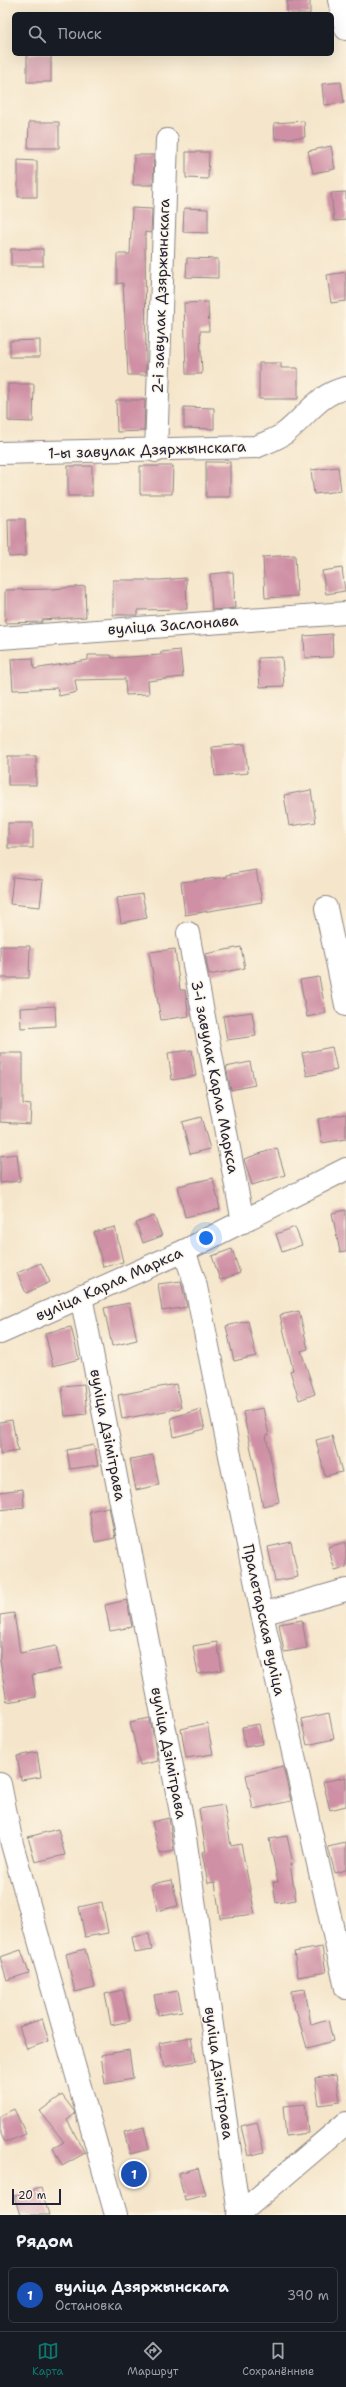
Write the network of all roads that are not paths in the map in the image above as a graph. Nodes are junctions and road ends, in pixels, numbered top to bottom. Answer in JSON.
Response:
{"nodes":[{"id":1,"x":339,"y":0,"type":"edge"},
{"id":2,"x":346,"y":29,"type":"edge"},
{"id":3,"x":167,"y":140,"type":"dead end"},
{"id":4,"x":346,"y":388,"type":"edge"},
{"id":5,"x":156,"y":451,"type":"junction"},
{"id":6,"x":0,"y":453,"type":"edge"},
{"id":7,"x":346,"y":613,"type":"edge"},
{"id":8,"x":0,"y":638,"type":"edge"},
{"id":9,"x":326,"y":908,"type":"dead end"},
{"id":10,"x":188,"y":933,"type":"dead end"},
{"id":11,"x":346,"y":1005,"type":"edge"},
{"id":12,"x":346,"y":1169,"type":"edge"},
{"id":13,"x":243,"y":1222,"type":"junction"},
{"id":14,"x":184,"y":1251,"type":"junction"},
{"id":15,"x":82,"y":1296,"type":"junction"},
{"id":16,"x":0,"y":1334,"type":"edge"},
{"id":17,"x":346,"y":1590,"type":"edge"},
{"id":18,"x":262,"y":1614,"type":"junction"},
{"id":19,"x":0,"y":1784,"type":"edge"},
{"id":20,"x":6,"y":1848,"type":"edge"},
{"id":21,"x":346,"y":1988,"type":"edge"},
{"id":22,"x":346,"y":2123,"type":"edge"},
{"id":23,"x":239,"y":2214,"type":"edge"},
{"id":24,"x":116,"y":2215,"type":"edge"}],
"edges":[{"from":1,"to":2,"type":"street"},
{"from":3,"to":5,"type":"street","name":"2-і завулак Дзяржынскага"},
{"from":4,"to":5,"type":"street","name":"1-ы завулак Дзяржынскага"},
{"from":5,"to":6,"type":"street","name":"1-ы завулак Дзяржынскага"},
{"from":7,"to":8,"type":"street","name":"вуліца Заслонава"},
{"from":9,"to":11,"type":"street"},
{"from":10,"to":13,"type":"street","name":"3-і завулак Карла Маркса"},
{"from":12,"to":13,"type":"street","name":"вуліца Карла Маркса"},
{"from":13,"to":14,"type":"street","name":"вуліца Карла Маркса"},
{"from":14,"to":15,"type":"street","name":"вуліца Карла Маркса"},
{"from":14,"to":18,"type":"street","name":"Пралетарская вуліца"},
{"from":15,"to":16,"type":"street","name":"вуліца Карла Маркса"},
{"from":15,"to":23,"type":"street","name":"вуліца Дзімітрава"},
{"from":17,"to":18,"type":"street"},
{"from":18,"to":21,"type":"street","name":"Пралетарская вуліца"},
{"from":19,"to":20,"type":"street"},
{"from":20,"to":24,"type":"street"},
{"from":22,"to":23,"type":"street"}]}
